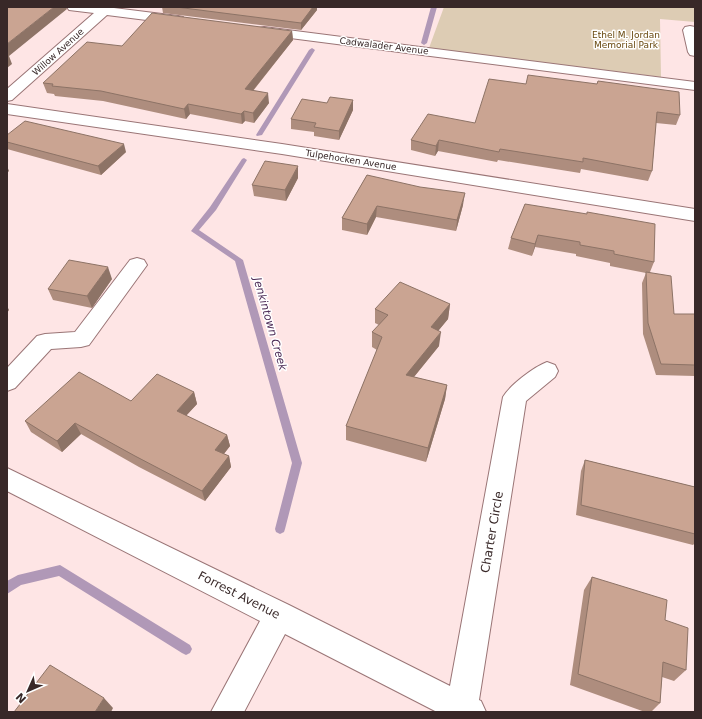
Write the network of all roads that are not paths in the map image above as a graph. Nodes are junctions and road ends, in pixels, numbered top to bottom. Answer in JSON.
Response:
{"nodes":[{"id":1,"x":73,"y":7,"type":"edge"},
{"id":2,"x":107,"y":9,"type":"edge"},
{"id":3,"x":189,"y":22,"type":"edge"},
{"id":4,"x":251,"y":29,"type":"edge"},
{"id":5,"x":695,"y":31,"type":"edge"},
{"id":6,"x":695,"y":52,"type":"edge"},
{"id":7,"x":695,"y":86,"type":"edge"},
{"id":8,"x":7,"y":97,"type":"edge"},
{"id":9,"x":7,"y":108,"type":"edge"},
{"id":10,"x":695,"y":214,"type":"edge"},
{"id":11,"x":137,"y":265,"type":"dead end"},
{"id":12,"x":547,"y":371,"type":"dead end"},
{"id":13,"x":7,"y":382,"type":"edge"},
{"id":14,"x":7,"y":479,"type":"edge"},
{"id":15,"x":279,"y":615,"type":"junction"},
{"id":16,"x":466,"y":710,"type":"edge"},
{"id":17,"x":227,"y":712,"type":"edge"}],
"edges":[{"from":1,"to":2,"type":"street"},
{"from":2,"to":3,"type":"street"},
{"from":2,"to":8,"type":"street","name":"Willow Avenue"},
{"from":4,"to":7,"type":"street","name":"Cadwalader Avenue"},
{"from":5,"to":6,"type":"street"},
{"from":9,"to":10,"type":"street","name":"Tulpehocken Avenue"},
{"from":11,"to":13,"type":"street"},
{"from":12,"to":16,"type":"street","name":"Charter Circle"},
{"from":14,"to":15,"type":"street","name":"Forrest Avenue"},
{"from":15,"to":16,"type":"street","name":"Forrest Avenue"},
{"from":15,"to":17,"type":"street"}]}
